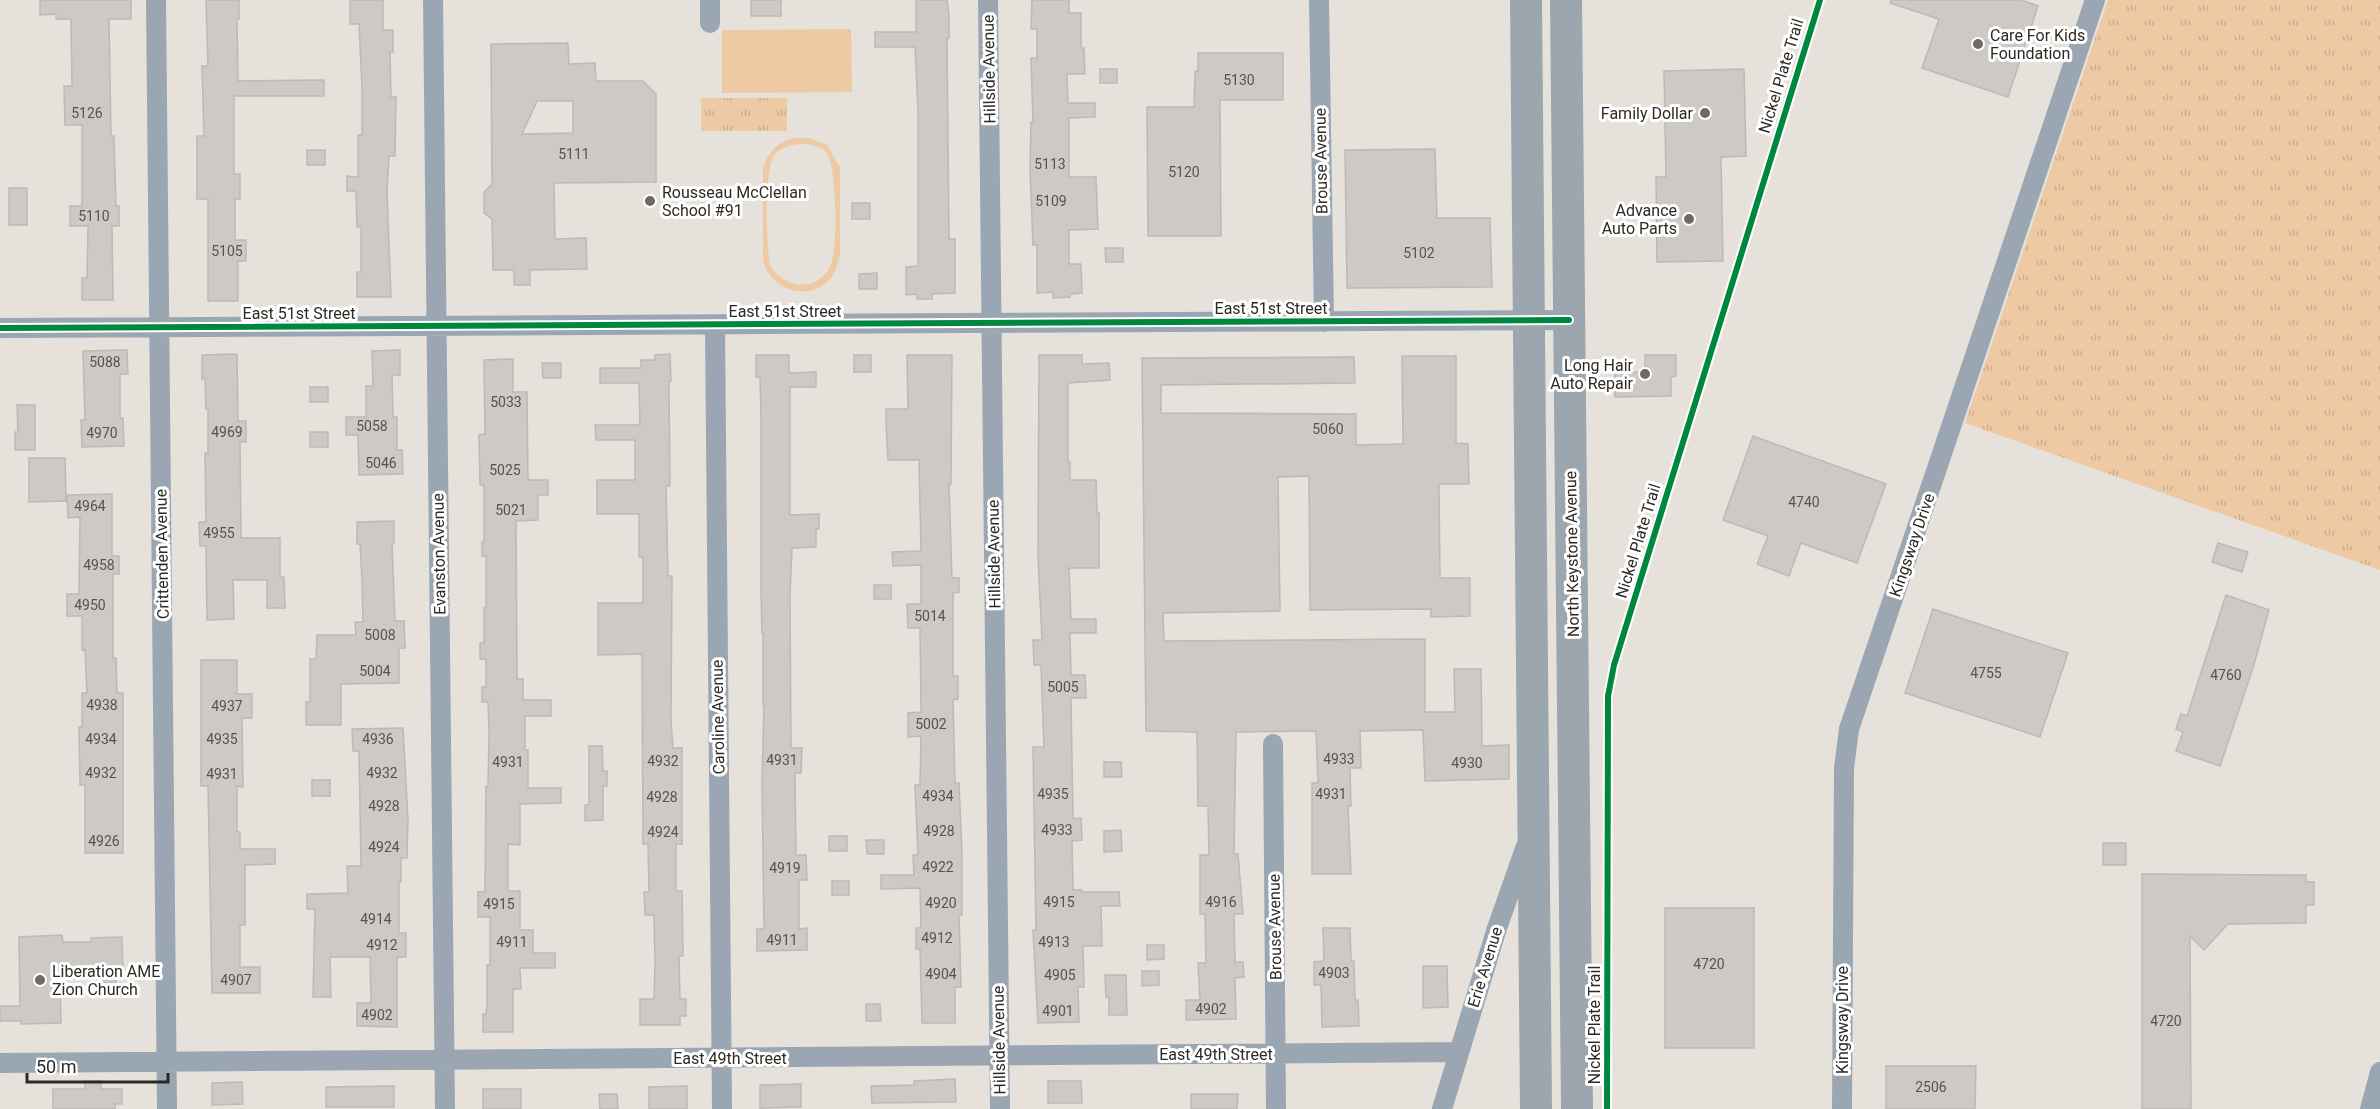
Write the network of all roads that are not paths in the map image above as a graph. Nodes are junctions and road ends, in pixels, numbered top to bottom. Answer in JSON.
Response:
{"nodes":[{"id":1,"x":156,"y":0,"type":"edge"},
{"id":2,"x":433,"y":0,"type":"edge"},
{"id":3,"x":710,"y":0,"type":"edge"},
{"id":4,"x":988,"y":0,"type":"edge"},
{"id":5,"x":1319,"y":0,"type":"edge"},
{"id":6,"x":1526,"y":0,"type":"edge"},
{"id":7,"x":1566,"y":0,"type":"edge"},
{"id":8,"x":2095,"y":0,"type":"edge"},
{"id":9,"x":710,"y":23,"type":"dead end"},
{"id":10,"x":1569,"y":320,"type":"junction"},
{"id":11,"x":1529,"y":321,"type":"junction"},
{"id":12,"x":1324,"y":322,"type":"junction"},
{"id":13,"x":992,"y":323,"type":"junction"},
{"id":14,"x":715,"y":325,"type":"junction"},
{"id":15,"x":437,"y":326,"type":"junction"},
{"id":16,"x":0,"y":328,"type":"edge"},
{"id":17,"x":160,"y":328,"type":"junction"},
{"id":18,"x":1273,"y":744,"type":"dead end"},
{"id":19,"x":1533,"y":826,"type":"junction"},
{"id":20,"x":1460,"y":1052,"type":"junction"},
{"id":21,"x":1276,"y":1054,"type":"junction"},
{"id":22,"x":999,"y":1056,"type":"junction"},
{"id":23,"x":721,"y":1058,"type":"junction"},
{"id":24,"x":444,"y":1060,"type":"junction"},
{"id":25,"x":167,"y":1062,"type":"junction"},
{"id":26,"x":0,"y":1063,"type":"edge"},
{"id":27,"x":2380,"y":1072,"type":"edge"},
{"id":28,"x":167,"y":1109,"type":"edge"},
{"id":29,"x":445,"y":1109,"type":"edge"},
{"id":30,"x":722,"y":1109,"type":"edge"},
{"id":31,"x":1000,"y":1109,"type":"edge"},
{"id":32,"x":1276,"y":1109,"type":"edge"},
{"id":33,"x":1442,"y":1109,"type":"edge"},
{"id":34,"x":1536,"y":1109,"type":"edge"},
{"id":35,"x":1577,"y":1109,"type":"edge"},
{"id":36,"x":1842,"y":1109,"type":"edge"},
{"id":37,"x":2370,"y":1109,"type":"edge"}],
"edges":[{"from":1,"to":17,"type":"street","name":"Crittenden Avenue"},
{"from":2,"to":15,"type":"street","name":"Evanston Avenue"},
{"from":3,"to":9,"type":"street"},
{"from":4,"to":13,"type":"street","name":"Hillside Avenue"},
{"from":5,"to":12,"type":"street","name":"Brouse Avenue"},
{"from":6,"to":11,"type":"main road"},
{"from":7,"to":10,"type":"main road","name":"North Keystone Avenue"},
{"from":8,"to":36,"type":"street","name":"Kingsway Drive"},
{"from":10,"to":11,"type":"street","name":"East 51st Street"},
{"from":10,"to":35,"type":"main road","name":"North Keystone Avenue"},
{"from":11,"to":12,"type":"street","name":"East 51st Street"},
{"from":11,"to":19,"type":"main road"},
{"from":12,"to":13,"type":"street","name":"East 51st Street"},
{"from":13,"to":14,"type":"street","name":"East 51st Street"},
{"from":13,"to":22,"type":"street","name":"Hillside Avenue"},
{"from":14,"to":15,"type":"street","name":"East 51st Street"},
{"from":14,"to":23,"type":"street","name":"Caroline Avenue"},
{"from":15,"to":17,"type":"street","name":"East 51st Street"},
{"from":15,"to":24,"type":"street","name":"Evanston Avenue"},
{"from":16,"to":17,"type":"street","name":"East 51st Street"},
{"from":17,"to":25,"type":"street","name":"Crittenden Avenue"},
{"from":18,"to":21,"type":"street","name":"Brouse Avenue"},
{"from":19,"to":20,"type":"street","name":"Erie Avenue"},
{"from":19,"to":34,"type":"main road"},
{"from":20,"to":21,"type":"street","name":"East 49th Street"},
{"from":20,"to":33,"type":"street","name":"Erie Avenue"},
{"from":21,"to":22,"type":"street","name":"East 49th Street"},
{"from":21,"to":32,"type":"street","name":"Brouse Avenue"},
{"from":22,"to":23,"type":"street","name":"East 49th Street"},
{"from":22,"to":31,"type":"street","name":"Hillside Avenue"},
{"from":23,"to":24,"type":"street","name":"East 49th Street"},
{"from":23,"to":30,"type":"street","name":"Caroline Avenue"},
{"from":24,"to":25,"type":"street","name":"East 49th Street"},
{"from":24,"to":29,"type":"street","name":"Evanston Avenue"},
{"from":25,"to":26,"type":"street","name":"East 49th Street"},
{"from":25,"to":28,"type":"street","name":"Crittenden Avenue"},
{"from":27,"to":37,"type":"street"}]}
